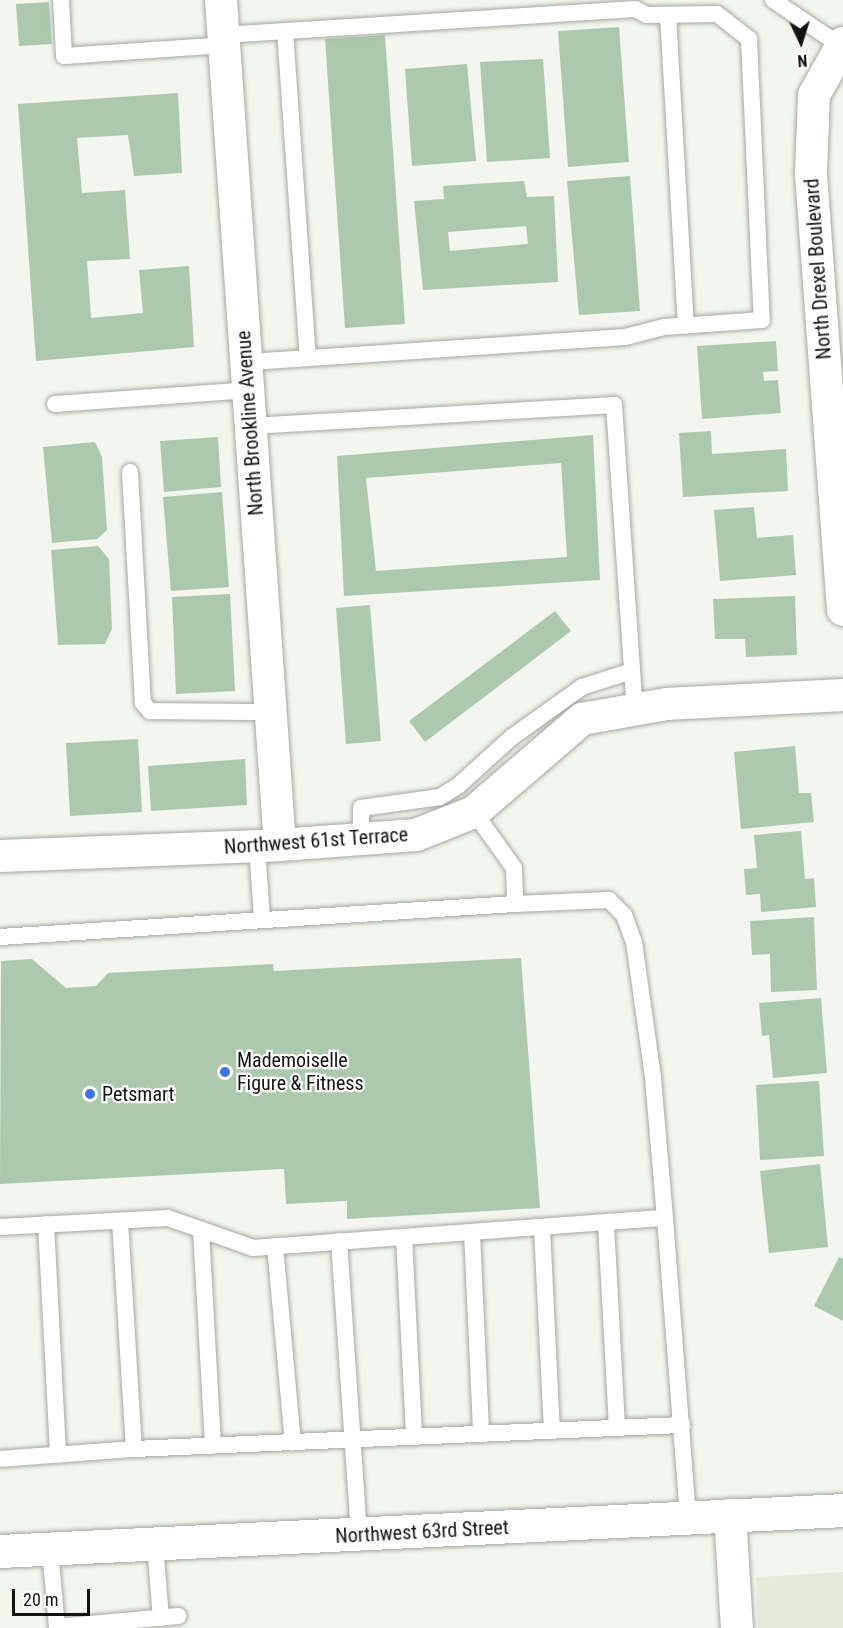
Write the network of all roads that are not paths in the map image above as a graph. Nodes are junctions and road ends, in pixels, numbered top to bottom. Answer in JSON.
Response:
{"nodes":[{"id":1,"x":61,"y":0,"type":"edge"},
{"id":2,"x":221,"y":0,"type":"edge"},
{"id":3,"x":773,"y":0,"type":"edge"},
{"id":4,"x":668,"y":15,"type":"junction"},
{"id":5,"x":285,"y":31,"type":"junction"},
{"id":6,"x":224,"y":40,"type":"junction"},
{"id":7,"x":842,"y":44,"type":"edge"},
{"id":8,"x":686,"y":325,"type":"junction"},
{"id":9,"x":308,"y":358,"type":"junction"},
{"id":10,"x":247,"y":376,"type":"junction"},
{"id":11,"x":55,"y":404,"type":"dead end"},
{"id":12,"x":250,"y":426,"type":"junction"},
{"id":13,"x":130,"y":472,"type":"dead end"},
{"id":14,"x":843,"y":609,"type":"edge"},
{"id":15,"x":632,"y":671,"type":"junction"},
{"id":16,"x":843,"y":694,"type":"edge"},
{"id":17,"x":634,"y":710,"type":"junction"},
{"id":18,"x":271,"y":712,"type":"junction"},
{"id":19,"x":474,"y":812,"type":"junction"},
{"id":20,"x":361,"y":839,"type":"junction"},
{"id":21,"x":268,"y":845,"type":"junction"},
{"id":22,"x":0,"y":856,"type":"edge"},
{"id":23,"x":515,"y":904,"type":"junction"},
{"id":24,"x":262,"y":920,"type":"junction"},
{"id":25,"x":0,"y":937,"type":"edge"},
{"id":26,"x":665,"y":1218,"type":"junction"},
{"id":27,"x":120,"y":1221,"type":"junction"},
{"id":28,"x":46,"y":1224,"type":"junction"},
{"id":29,"x":606,"y":1224,"type":"junction"},
{"id":30,"x":0,"y":1227,"type":"edge"},
{"id":31,"x":542,"y":1228,"type":"junction"},
{"id":32,"x":201,"y":1230,"type":"junction"},
{"id":33,"x":472,"y":1232,"type":"junction"},
{"id":34,"x":404,"y":1237,"type":"junction"},
{"id":35,"x":339,"y":1241,"type":"junction"},
{"id":36,"x":275,"y":1246,"type":"junction"},
{"id":37,"x":682,"y":1425,"type":"junction"},
{"id":38,"x":617,"y":1428,"type":"junction"},
{"id":39,"x":552,"y":1431,"type":"junction"},
{"id":40,"x":481,"y":1434,"type":"junction"},
{"id":41,"x":414,"y":1437,"type":"junction"},
{"id":42,"x":351,"y":1439,"type":"junction"},
{"id":43,"x":293,"y":1442,"type":"junction"},
{"id":44,"x":213,"y":1446,"type":"junction"},
{"id":45,"x":134,"y":1449,"type":"junction"},
{"id":46,"x":58,"y":1455,"type":"junction"},
{"id":47,"x":0,"y":1459,"type":"edge"},
{"id":48,"x":843,"y":1510,"type":"edge"},
{"id":49,"x":730,"y":1515,"type":"junction"},
{"id":50,"x":688,"y":1518,"type":"junction"},
{"id":51,"x":359,"y":1535,"type":"junction"},
{"id":52,"x":155,"y":1544,"type":"junction"},
{"id":53,"x":50,"y":1549,"type":"junction"},
{"id":54,"x":0,"y":1551,"type":"edge"},
{"id":55,"x":179,"y":1616,"type":"dead end"},
{"id":56,"x":161,"y":1617,"type":"junction"},
{"id":57,"x":57,"y":1627,"type":"edge"},
{"id":58,"x":737,"y":1628,"type":"edge"}],
"edges":[{"from":1,"to":6,"type":"lane"},
{"from":2,"to":6,"type":"street","name":"North Brookline Avenue"},
{"from":3,"to":7,"type":"lane"},
{"from":4,"to":5,"type":"lane"},
{"from":4,"to":8,"type":"lane"},
{"from":4,"to":8,"type":"lane"},
{"from":5,"to":6,"type":"lane"},
{"from":5,"to":9,"type":"lane"},
{"from":6,"to":10,"type":"street","name":"North Brookline Avenue"},
{"from":7,"to":14,"type":"street","name":"North Drexel Boulevard"},
{"from":8,"to":9,"type":"lane"},
{"from":9,"to":10,"type":"lane"},
{"from":10,"to":11,"type":"lane"},
{"from":10,"to":12,"type":"street","name":"North Brookline Avenue"},
{"from":12,"to":15,"type":"lane"},
{"from":12,"to":18,"type":"street","name":"North Brookline Avenue"},
{"from":13,"to":18,"type":"lane"},
{"from":15,"to":17,"type":"lane"},
{"from":15,"to":20,"type":"lane"},
{"from":16,"to":17,"type":"street","name":"Northwest 61st Terrace"},
{"from":17,"to":19,"type":"street","name":"Northwest 61st Terrace"},
{"from":18,"to":21,"type":"street","name":"North Brookline Avenue"},
{"from":19,"to":20,"type":"street","name":"Northwest 61st Terrace"},
{"from":19,"to":23,"type":"lane"},
{"from":20,"to":21,"type":"street","name":"Northwest 61st Terrace"},
{"from":21,"to":22,"type":"street","name":"Northwest 61st Terrace"},
{"from":21,"to":24,"type":"lane"},
{"from":23,"to":24,"type":"lane"},
{"from":23,"to":26,"type":"lane"},
{"from":24,"to":25,"type":"lane"},
{"from":26,"to":29,"type":"lane"},
{"from":26,"to":37,"type":"lane"},
{"from":27,"to":28,"type":"lane"},
{"from":27,"to":32,"type":"lane"},
{"from":27,"to":45,"type":"lane"},
{"from":28,"to":30,"type":"lane"},
{"from":28,"to":46,"type":"lane"},
{"from":29,"to":31,"type":"lane"},
{"from":29,"to":38,"type":"lane"},
{"from":31,"to":33,"type":"lane"},
{"from":31,"to":39,"type":"lane"},
{"from":32,"to":36,"type":"lane"},
{"from":32,"to":44,"type":"lane"},
{"from":33,"to":34,"type":"lane"},
{"from":33,"to":40,"type":"lane"},
{"from":34,"to":35,"type":"lane"},
{"from":34,"to":41,"type":"lane"},
{"from":35,"to":36,"type":"lane"},
{"from":35,"to":42,"type":"lane"},
{"from":36,"to":43,"type":"lane"},
{"from":37,"to":38,"type":"lane"},
{"from":37,"to":50,"type":"lane"},
{"from":38,"to":39,"type":"lane"},
{"from":39,"to":40,"type":"lane"},
{"from":40,"to":41,"type":"lane"},
{"from":41,"to":42,"type":"lane"},
{"from":42,"to":43,"type":"lane"},
{"from":42,"to":51,"type":"lane"},
{"from":43,"to":44,"type":"lane"},
{"from":44,"to":45,"type":"lane"},
{"from":45,"to":46,"type":"lane"},
{"from":46,"to":47,"type":"lane"},
{"from":48,"to":49,"type":"main road","name":"Northwest 63rd Street"},
{"from":49,"to":50,"type":"main road","name":"Northwest 63rd Street"},
{"from":49,"to":58,"type":"street"},
{"from":50,"to":51,"type":"main road","name":"Northwest 63rd Street"},
{"from":51,"to":52,"type":"main road","name":"Northwest 63rd Street"},
{"from":52,"to":53,"type":"main road","name":"Northwest 63rd Street"},
{"from":52,"to":56,"type":"lane"},
{"from":53,"to":54,"type":"main road","name":"Northwest 63rd Street"},
{"from":53,"to":57,"type":"lane"},
{"from":55,"to":56,"type":"lane"},
{"from":56,"to":57,"type":"lane"}]}
